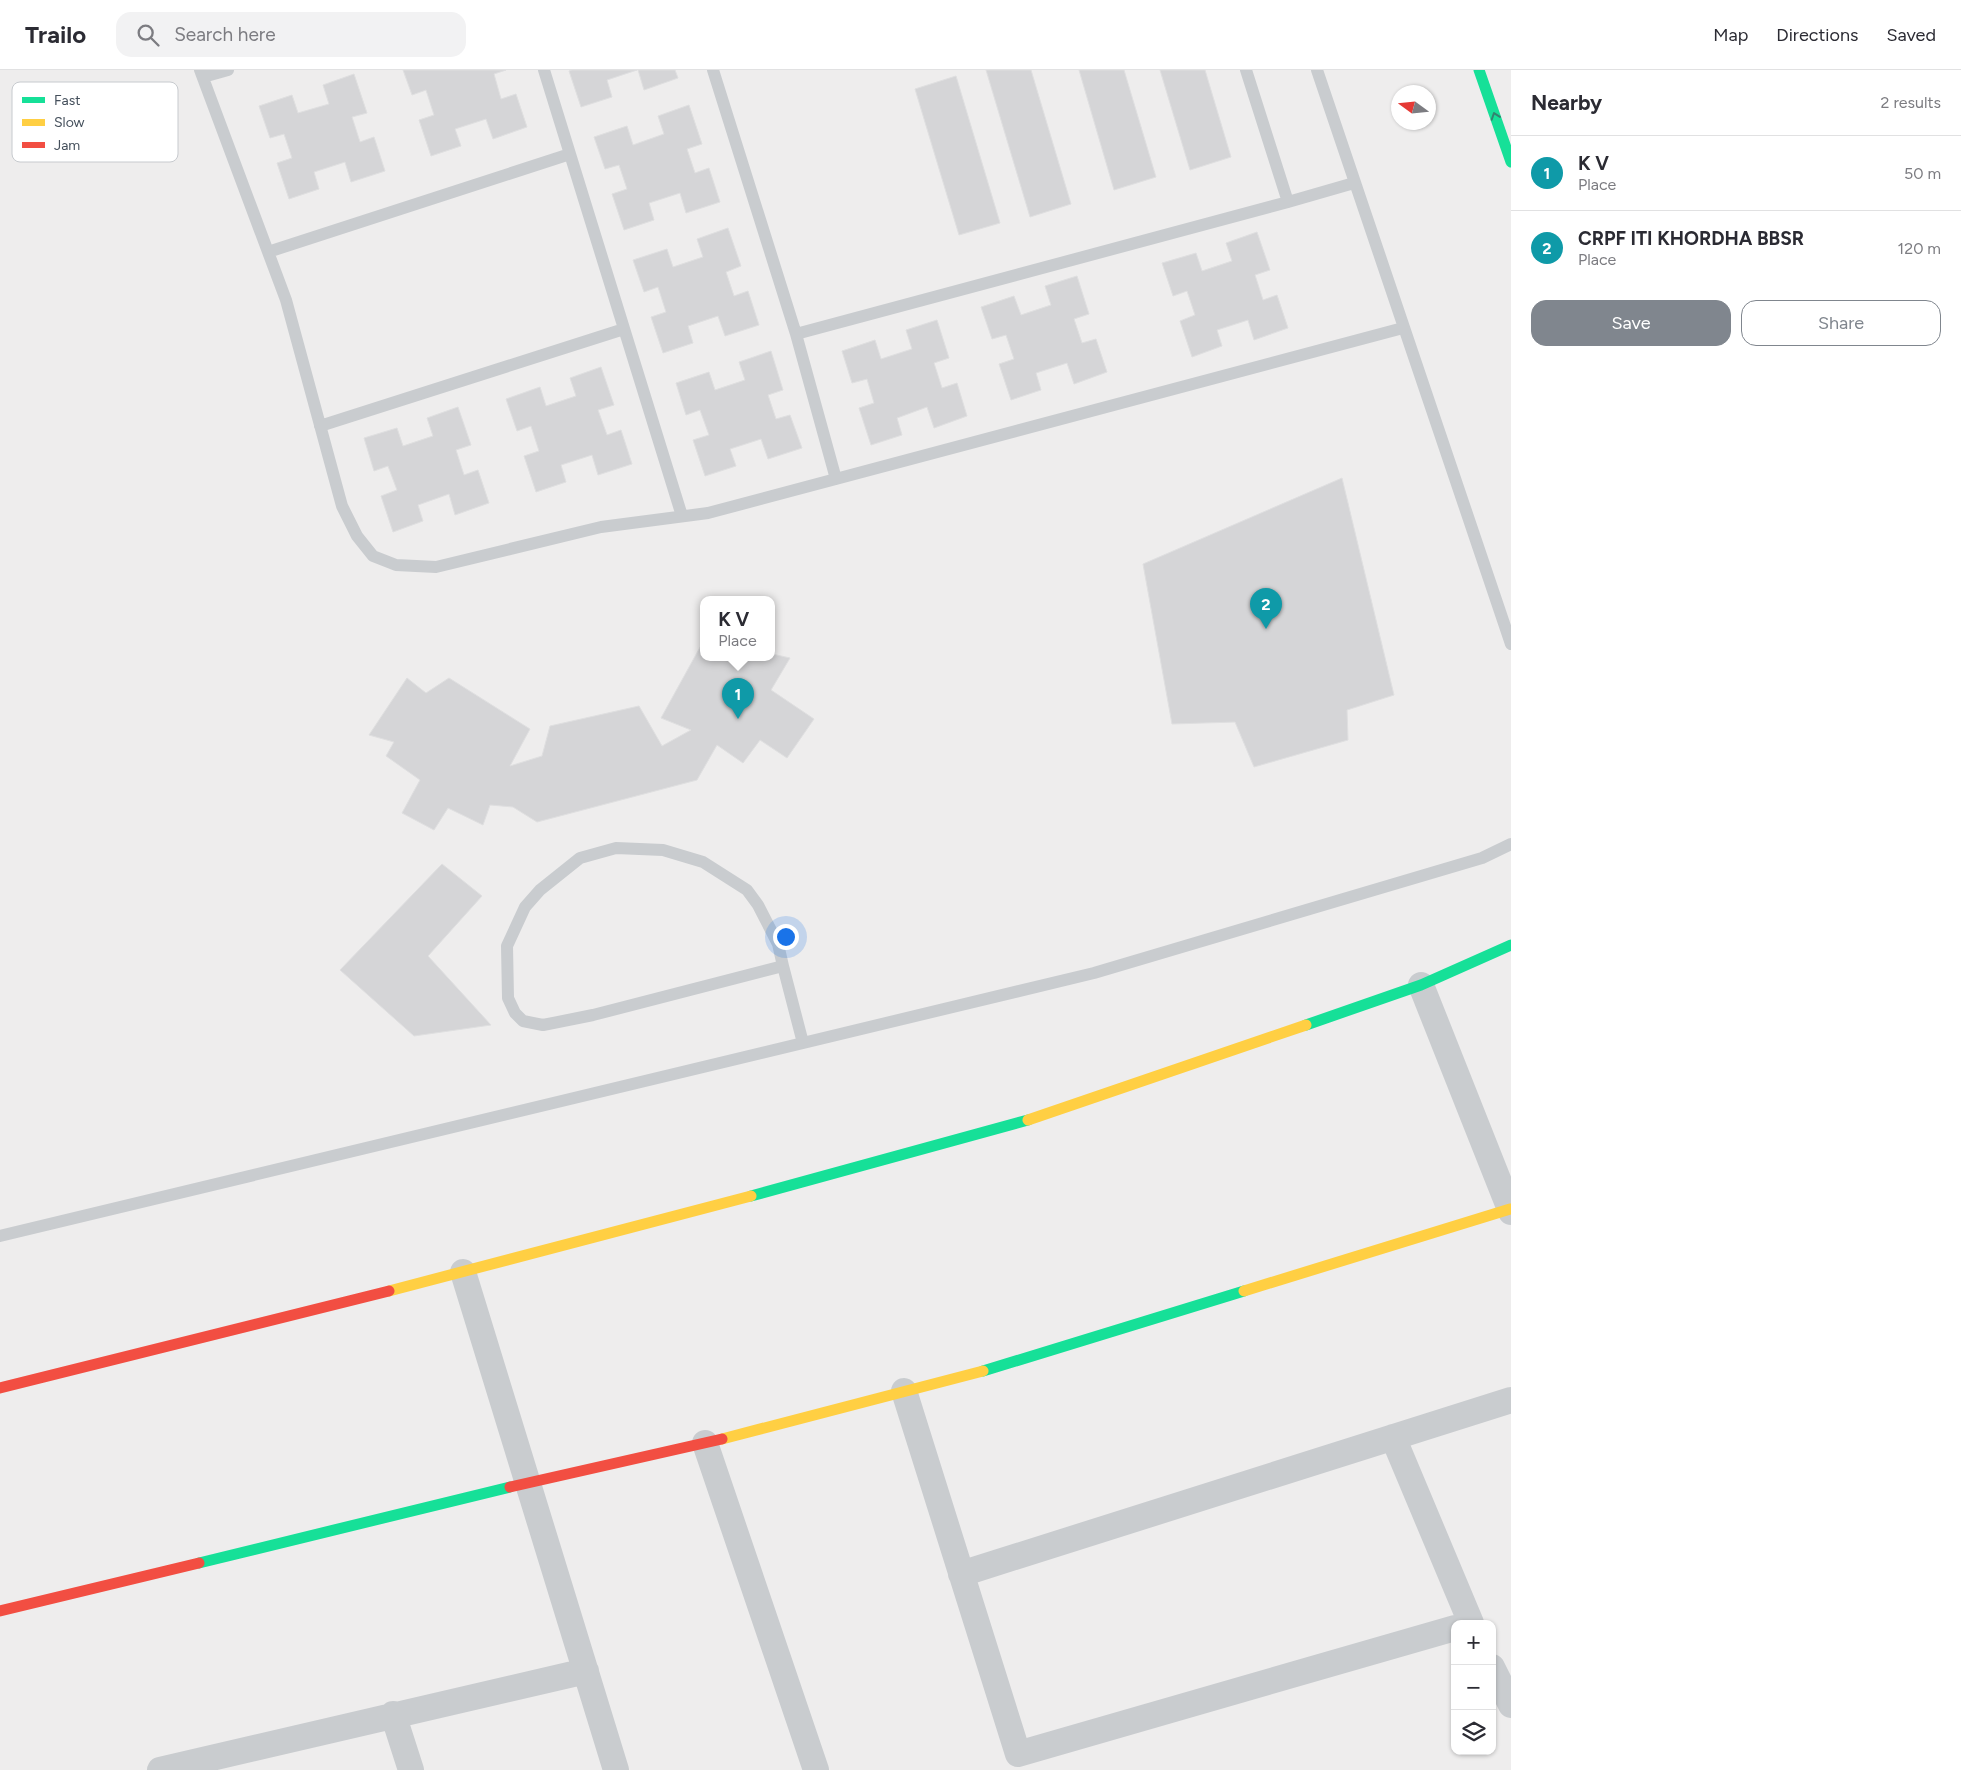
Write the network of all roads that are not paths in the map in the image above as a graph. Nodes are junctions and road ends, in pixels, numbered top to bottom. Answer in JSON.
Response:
{"nodes":[{"id":1,"x":228,"y":70,"type":"edge"},
{"id":2,"x":544,"y":70,"type":"edge"},
{"id":3,"x":713,"y":70,"type":"edge"},
{"id":4,"x":1246,"y":70,"type":"edge"},
{"id":5,"x":1317,"y":70,"type":"edge"},
{"id":6,"x":1480,"y":70,"type":"edge"},
{"id":7,"x":201,"y":74,"type":"edge"},
{"id":8,"x":570,"y":154,"type":"junction"},
{"id":9,"x":1511,"y":162,"type":"edge"},
{"id":10,"x":1354,"y":183,"type":"junction"},
{"id":11,"x":1288,"y":202,"type":"junction"},
{"id":12,"x":268,"y":252,"type":"junction"},
{"id":13,"x":1403,"y":328,"type":"junction"},
{"id":14,"x":624,"y":329,"type":"junction"},
{"id":15,"x":796,"y":334,"type":"junction"},
{"id":16,"x":320,"y":426,"type":"junction"},
{"id":17,"x":836,"y":479,"type":"junction"},
{"id":18,"x":682,"y":516,"type":"junction"},
{"id":19,"x":1511,"y":644,"type":"edge"},
{"id":20,"x":1511,"y":844,"type":"edge"},
{"id":21,"x":1511,"y":945,"type":"edge"},
{"id":22,"x":783,"y":966,"type":"junction"},
{"id":23,"x":1421,"y":984,"type":"junction"},
{"id":24,"x":803,"y":1043,"type":"junction"},
{"id":25,"x":1510,"y":1210,"type":"edge"},
{"id":26,"x":0,"y":1236,"type":"edge"},
{"id":27,"x":463,"y":1272,"type":"junction"},
{"id":28,"x":0,"y":1388,"type":"edge"},
{"id":29,"x":904,"y":1391,"type":"junction"},
{"id":30,"x":1511,"y":1400,"type":"edge"},
{"id":31,"x":1393,"y":1437,"type":"junction"},
{"id":32,"x":705,"y":1444,"type":"junction"},
{"id":33,"x":528,"y":1483,"type":"junction"},
{"id":34,"x":961,"y":1574,"type":"junction"},
{"id":35,"x":0,"y":1611,"type":"edge"},
{"id":36,"x":1468,"y":1620,"type":"edge"},
{"id":37,"x":1451,"y":1629,"type":"edge"},
{"id":38,"x":586,"y":1670,"type":"junction"},
{"id":39,"x":1496,"y":1675,"type":"edge"},
{"id":40,"x":1511,"y":1705,"type":"edge"},
{"id":41,"x":393,"y":1714,"type":"junction"},
{"id":42,"x":1021,"y":1762,"type":"edge"},
{"id":43,"x":160,"y":1770,"type":"edge"},
{"id":44,"x":411,"y":1770,"type":"edge"},
{"id":45,"x":616,"y":1770,"type":"edge"},
{"id":46,"x":816,"y":1770,"type":"edge"}],
"edges":[{"from":1,"to":7,"type":"lane"},
{"from":2,"to":8,"type":"lane"},
{"from":3,"to":15,"type":"lane"},
{"from":4,"to":11,"type":"lane"},
{"from":5,"to":10,"type":"lane"},
{"from":9,"to":6,"type":"street","one_way":true},
{"from":7,"to":12,"type":"lane"},
{"from":8,"to":12,"type":"lane"},
{"from":8,"to":14,"type":"lane"},
{"from":10,"to":11,"type":"lane"},
{"from":10,"to":13,"type":"lane"},
{"from":11,"to":15,"type":"lane"},
{"from":12,"to":16,"type":"lane"},
{"from":13,"to":17,"type":"lane"},
{"from":13,"to":19,"type":"lane"},
{"from":14,"to":16,"type":"lane"},
{"from":14,"to":18,"type":"lane"},
{"from":15,"to":17,"type":"lane"},
{"from":16,"to":18,"type":"lane"},
{"from":17,"to":18,"type":"lane"},
{"from":20,"to":24,"type":"lane"},
{"from":21,"to":23,"type":"street"},
{"from":22,"to":22,"type":"lane"},
{"from":22,"to":24,"type":"lane"},
{"from":23,"to":25,"type":"street"},
{"from":23,"to":27,"type":"street"},
{"from":24,"to":26,"type":"lane"},
{"from":25,"to":29,"type":"street"},
{"from":27,"to":28,"type":"street"},
{"from":27,"to":33,"type":"street"},
{"from":29,"to":32,"type":"street"},
{"from":29,"to":34,"type":"street"},
{"from":30,"to":31,"type":"street"},
{"from":31,"to":34,"type":"street"},
{"from":31,"to":36,"type":"street"},
{"from":32,"to":33,"type":"street"},
{"from":32,"to":46,"type":"street"},
{"from":33,"to":35,"type":"street"},
{"from":33,"to":38,"type":"street"},
{"from":34,"to":42,"type":"street"},
{"from":37,"to":42,"type":"street"},
{"from":38,"to":41,"type":"street"},
{"from":38,"to":45,"type":"street"},
{"from":39,"to":40,"type":"street"},
{"from":41,"to":43,"type":"street"},
{"from":41,"to":44,"type":"street"}]}
